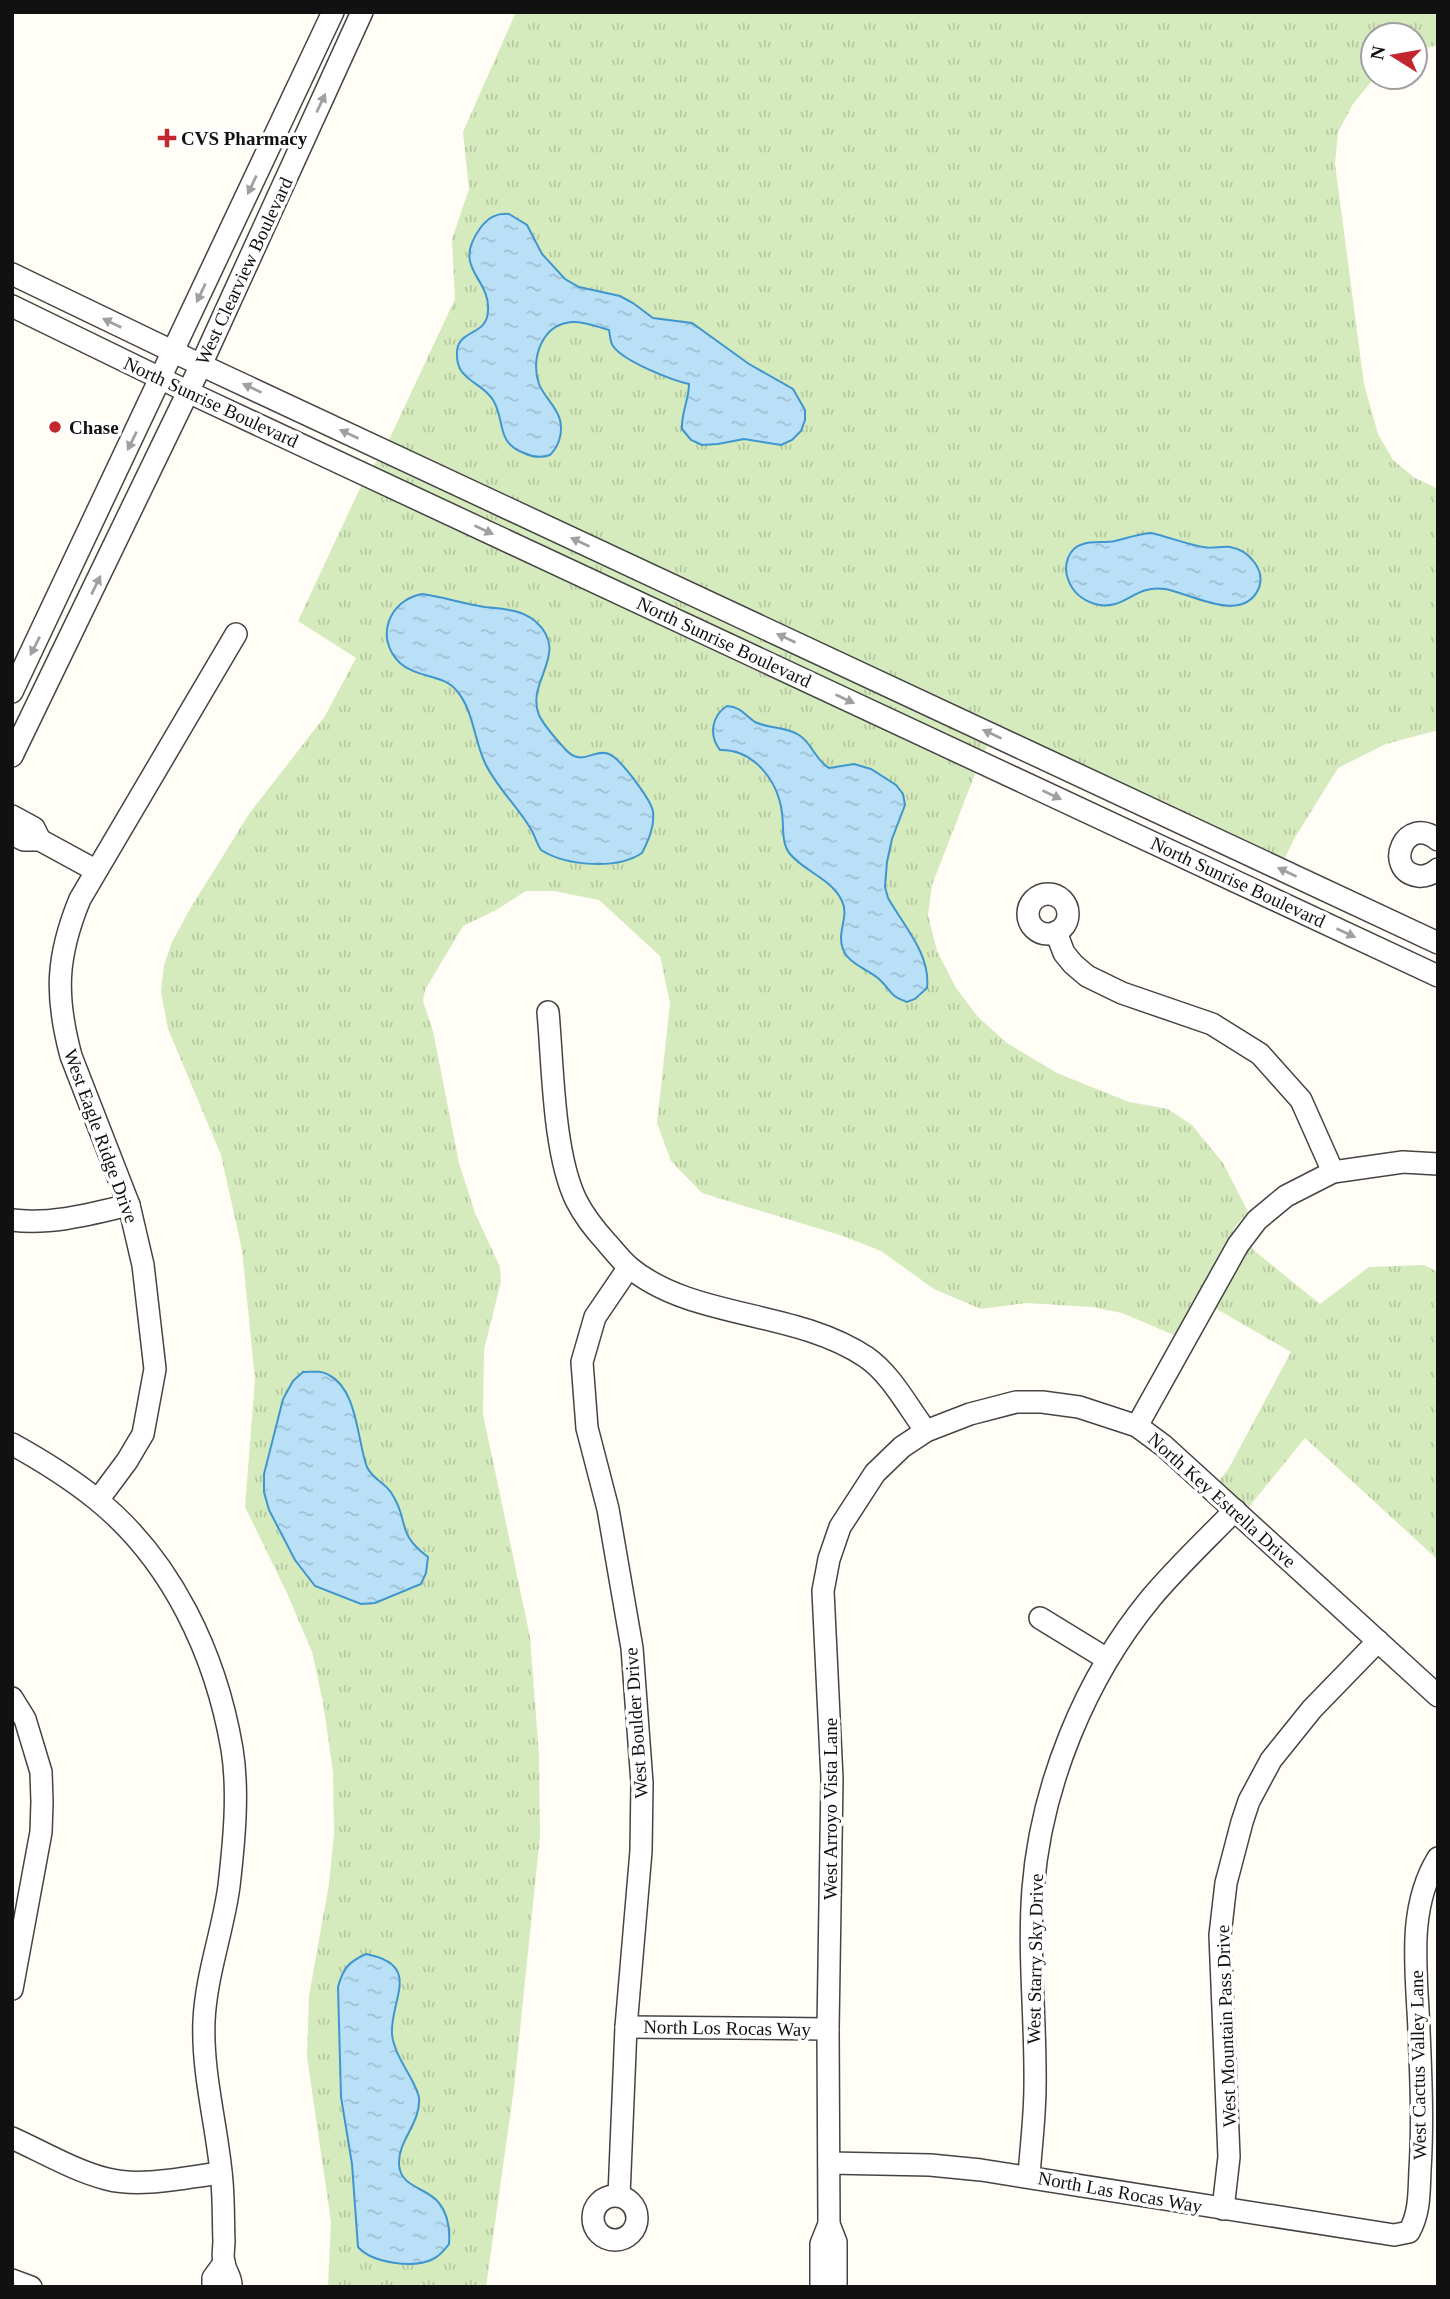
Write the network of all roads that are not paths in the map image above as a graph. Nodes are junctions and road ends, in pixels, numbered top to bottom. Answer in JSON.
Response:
{"nodes":[{"id":1,"x":332,"y":12,"type":"edge"},
{"id":2,"x":362,"y":12,"type":"edge"},
{"id":3,"x":12,"y":274,"type":"edge"},
{"id":4,"x":12,"y":306,"type":"edge"},
{"id":5,"x":174,"y":352,"type":"junction"},
{"id":6,"x":201,"y":365,"type":"junction"},
{"id":7,"x":162,"y":379,"type":"junction"},
{"id":8,"x":188,"y":392,"type":"junction"},
{"id":9,"x":378,"y":463,"type":"junction"},
{"id":10,"x":430,"y":488,"type":"junction"},
{"id":11,"x":236,"y":634,"type":"dead end"},
{"id":12,"x":12,"y":692,"type":"edge"},
{"id":13,"x":12,"y":756,"type":"edge"},
{"id":14,"x":12,"y":816,"type":"edge"},
{"id":15,"x":12,"y":834,"type":"edge"},
{"id":16,"x":40,"y":840,"type":"junction"},
{"id":17,"x":1438,"y":840,"type":"edge"},
{"id":18,"x":1438,"y":869,"type":"edge"},
{"id":19,"x":95,"y":870,"type":"junction"},
{"id":20,"x":1056,"y":932,"type":"dead end"},
{"id":21,"x":1438,"y":943,"type":"edge"},
{"id":22,"x":1438,"y":976,"type":"edge"},
{"id":23,"x":548,"y":1012,"type":"dead end"},
{"id":24,"x":1438,"y":1164,"type":"edge"},
{"id":25,"x":1334,"y":1172,"type":"junction"},
{"id":26,"x":129,"y":1205,"type":"junction"},
{"id":27,"x":12,"y":1220,"type":"edge"},
{"id":28,"x":629,"y":1267,"type":"junction"},
{"id":29,"x":1137,"y":1426,"type":"junction"},
{"id":30,"x":926,"y":1431,"type":"junction"},
{"id":31,"x":12,"y":1444,"type":"edge"},
{"id":32,"x":98,"y":1500,"type":"junction"},
{"id":33,"x":1235,"y":1510,"type":"junction"},
{"id":34,"x":1040,"y":1618,"type":"dead end"},
{"id":35,"x":1378,"y":1641,"type":"junction"},
{"id":36,"x":1107,"y":1659,"type":"junction"},
{"id":37,"x":1438,"y":1696,"type":"edge"},
{"id":38,"x":12,"y":1698,"type":"edge"},
{"id":39,"x":1438,"y":1858,"type":"edge"},
{"id":40,"x":12,"y":1989,"type":"edge"},
{"id":41,"x":626,"y":2027,"type":"junction"},
{"id":42,"x":828,"y":2029,"type":"junction"},
{"id":43,"x":12,"y":2138,"type":"edge"},
{"id":44,"x":829,"y":2163,"type":"junction"},
{"id":45,"x":222,"y":2173,"type":"junction"},
{"id":46,"x":1029,"y":2176,"type":"junction"},
{"id":47,"x":619,"y":2196,"type":"dead end"},
{"id":48,"x":1223,"y":2209,"type":"junction"},
{"id":49,"x":829,"y":2224,"type":"junction"},
{"id":50,"x":1409,"y":2232,"type":"joint"},
{"id":51,"x":223,"y":2263,"type":"junction"},
{"id":52,"x":12,"y":2280,"type":"edge"},
{"id":53,"x":31,"y":2287,"type":"edge"},
{"id":54,"x":213,"y":2287,"type":"edge"},
{"id":55,"x":231,"y":2287,"type":"edge"},
{"id":56,"x":821,"y":2287,"type":"edge"},
{"id":57,"x":836,"y":2287,"type":"edge"}],
"edges":[{"from":1,"to":5,"type":"street","name":"West Clearview Boulevard","one_way":true},
{"from":6,"to":2,"type":"street","name":"West Clearview Boulevard","one_way":true},
{"from":5,"to":3,"type":"street","name":"North Sunrise Boulevard","one_way":true},
{"from":4,"to":7,"type":"street","name":"North Sunrise Boulevard"},
{"from":5,"to":6,"type":"street","name":"North Sunrise Boulevard"},
{"from":5,"to":7,"type":"street","name":"West Clearview Boulevard"},
{"from":6,"to":8,"type":"street","name":"West Clearview Boulevard"},
{"from":9,"to":6,"type":"street","name":"North Sunrise Boulevard","one_way":true},
{"from":7,"to":8,"type":"street","name":"North Sunrise Boulevard"},
{"from":7,"to":12,"type":"street","name":"West Clearview Boulevard","one_way":true},
{"from":8,"to":9,"type":"street","name":"North Sunrise Boulevard"},
{"from":13,"to":8,"type":"street","name":"West Clearview Boulevard","one_way":true},
{"from":9,"to":10,"type":"street","name":"North Sunrise Boulevard"},
{"from":9,"to":10,"type":"street","name":"North Sunrise Boulevard"},
{"from":21,"to":10,"type":"street","name":"North Sunrise Boulevard","one_way":true},
{"from":10,"to":22,"type":"street","name":"North Sunrise Boulevard","one_way":true},
{"from":11,"to":19,"type":"street","name":"West Eagle Ridge Drive"},
{"from":14,"to":16,"type":"street"},
{"from":15,"to":16,"type":"street"},
{"from":16,"to":19,"type":"street"},
{"from":17,"to":18,"type":"street"},
{"from":19,"to":26,"type":"street","name":"West Eagle Ridge Drive"},
{"from":20,"to":25,"type":"street"},
{"from":23,"to":28,"type":"street"},
{"from":24,"to":25,"type":"street"},
{"from":25,"to":29,"type":"street"},
{"from":26,"to":27,"type":"street"},
{"from":26,"to":32,"type":"street","name":"West Eagle Ridge Drive"},
{"from":28,"to":30,"type":"street"},
{"from":28,"to":41,"type":"street","name":"West Boulder Drive"},
{"from":29,"to":30,"type":"street","name":"North Key Estrella Drive"},
{"from":29,"to":33,"type":"street","name":"North Key Estrella Drive"},
{"from":30,"to":42,"type":"street","name":"West Arroyo Vista Lane"},
{"from":31,"to":32,"type":"street"},
{"from":32,"to":45,"type":"street"},
{"from":33,"to":35,"type":"street","name":"North Key Estrella Drive"},
{"from":33,"to":36,"type":"street","name":"West Starry Sky Drive"},
{"from":34,"to":36,"type":"street"},
{"from":35,"to":37,"type":"street","name":"North Key Estrella Drive"},
{"from":35,"to":48,"type":"street","name":"West Mountain Pass Drive"},
{"from":36,"to":46,"type":"street","name":"West Starry Sky Drive"},
{"from":38,"to":40,"type":"street"},
{"from":39,"to":50,"type":"street","name":"West Cactus Valley Lane"},
{"from":41,"to":42,"type":"street","name":"North Los Rocas Way"},
{"from":41,"to":47,"type":"street","name":"West Boulder Drive"},
{"from":42,"to":44,"type":"street","name":"West Arroyo Vista Lane"},
{"from":43,"to":45,"type":"street"},
{"from":44,"to":46,"type":"street","name":"North Las Rocas Way"},
{"from":44,"to":49,"type":"street","name":"West Arroyo Vista Lane"},
{"from":45,"to":51,"type":"street"},
{"from":46,"to":48,"type":"street","name":"North Las Rocas Way"},
{"from":48,"to":50,"type":"street","name":"North Las Rocas Way"},
{"from":49,"to":56,"type":"street","name":"West Arroyo Vista Lane"},
{"from":49,"to":57,"type":"street","name":"West Arroyo Vista Lane"},
{"from":51,"to":54,"type":"street"},
{"from":51,"to":55,"type":"street"},
{"from":52,"to":53,"type":"street"}]}
